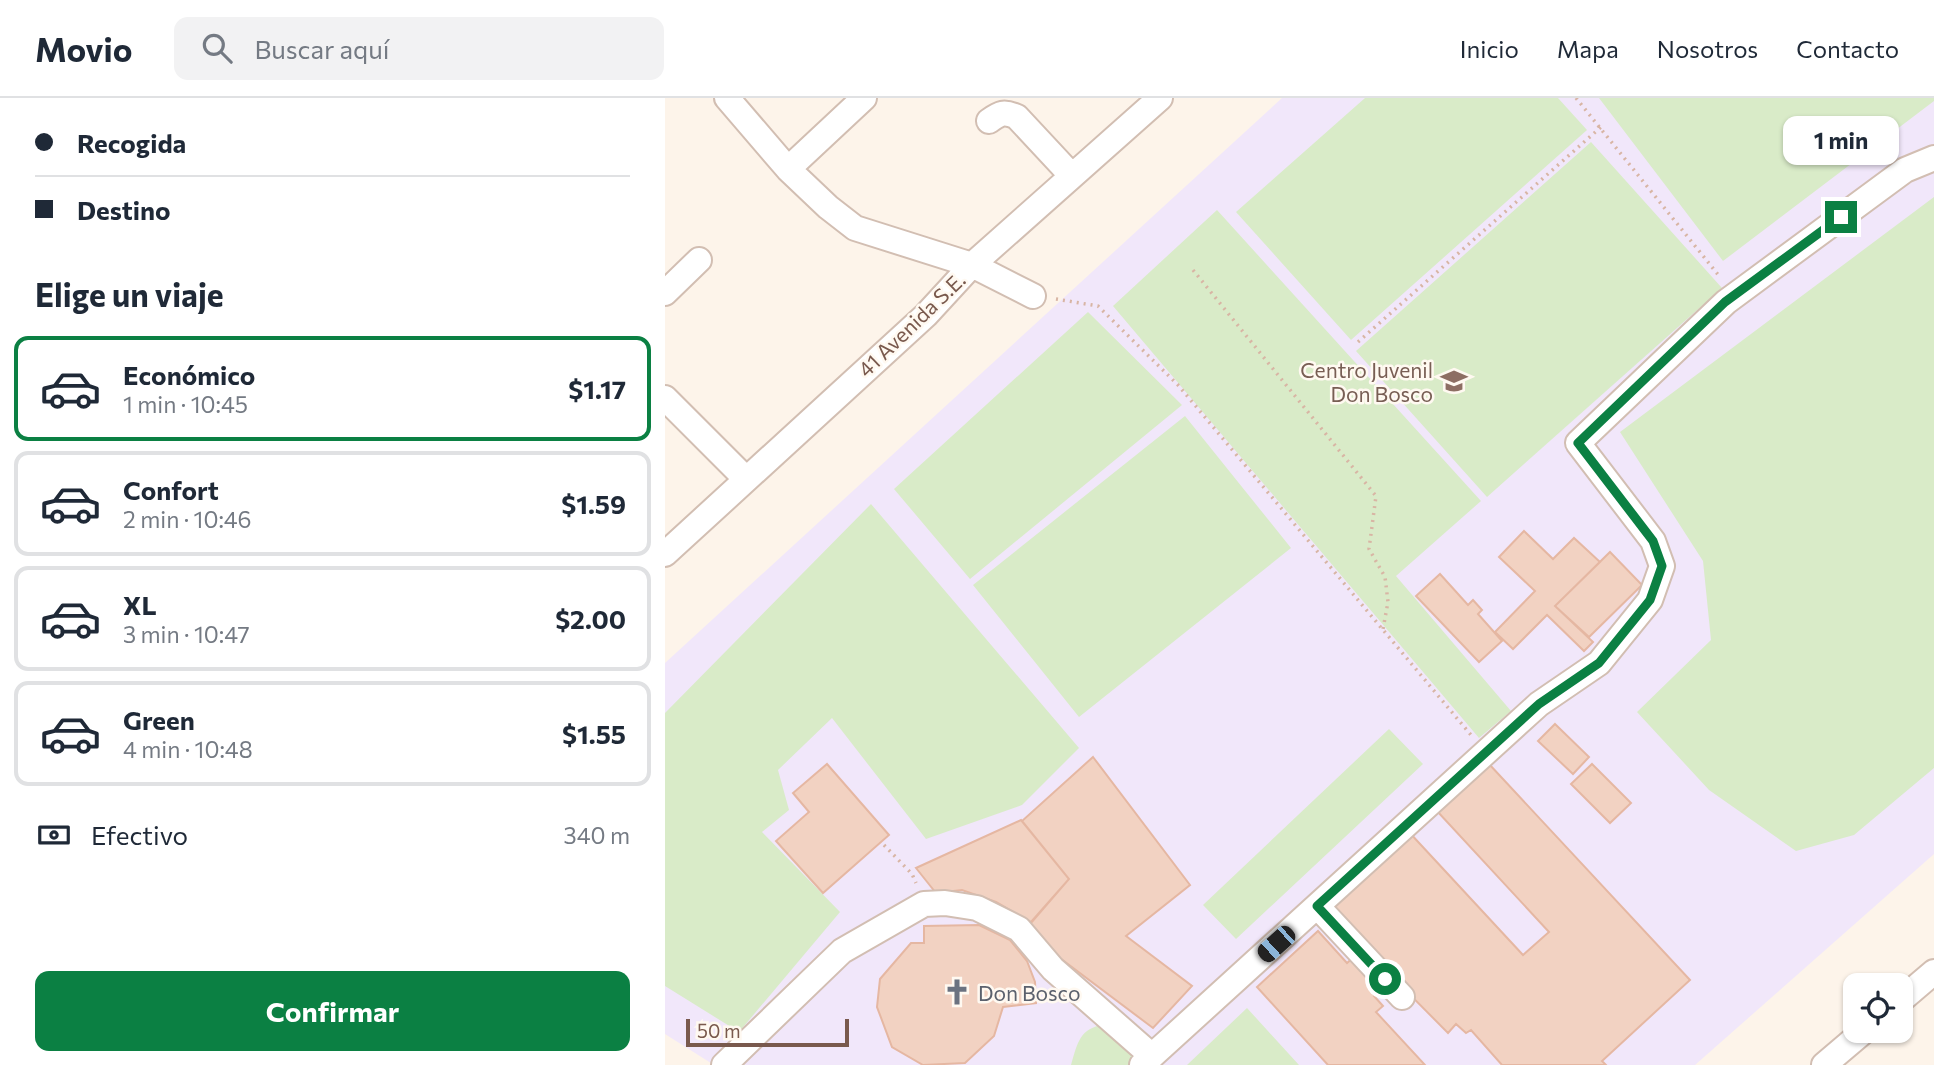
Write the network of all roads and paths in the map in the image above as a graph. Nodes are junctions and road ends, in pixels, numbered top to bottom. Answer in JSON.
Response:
{"nodes":[{"id":1,"x":727,"y":98,"type":"edge"},
{"id":2,"x":864,"y":98,"type":"edge"},
{"id":3,"x":1160,"y":98,"type":"edge"},
{"id":4,"x":1576,"y":98,"type":"edge"},
{"id":5,"x":989,"y":121,"type":"dead end"},
{"id":6,"x":1601,"y":127,"type":"junction"},
{"id":7,"x":1934,"y":158,"type":"edge"},
{"id":8,"x":788,"y":169,"type":"junction"},
{"id":9,"x":1072,"y":176,"type":"junction"},
{"id":10,"x":699,"y":260,"type":"dead end"},
{"id":11,"x":972,"y":265,"type":"junction"},
{"id":12,"x":1193,"y":270,"type":"dead end"},
{"id":13,"x":669,"y":281,"type":"edge"},
{"id":14,"x":1735,"y":295,"type":"junction"},
{"id":15,"x":1033,"y":296,"type":"joint"},
{"id":16,"x":1358,"y":342,"type":"dead end"},
{"id":17,"x":665,"y":398,"type":"edge"},
{"id":18,"x":746,"y":479,"type":"junction"},
{"id":19,"x":665,"y":554,"type":"edge"},
{"id":20,"x":1383,"y":629,"type":"junction"},
{"id":21,"x":1486,"y":753,"type":"junction"},
{"id":22,"x":884,"y":845,"type":"dead end"},
{"id":23,"x":924,"y":904,"type":"junction"},
{"id":24,"x":1317,"y":906,"type":"junction"},
{"id":25,"x":1934,"y":972,"type":"edge"},
{"id":26,"x":1913,"y":990,"type":"edge"},
{"id":27,"x":1402,"y":997,"type":"dead end"},
{"id":28,"x":1850,"y":1043,"type":"edge"},
{"id":29,"x":1147,"y":1060,"type":"edge"},
{"id":30,"x":724,"y":1065,"type":"edge"},
{"id":31,"x":1824,"y":1065,"type":"edge"}],
"edges":[{"from":1,"to":8,"type":"street"},
{"from":2,"to":8,"type":"street"},
{"from":3,"to":9,"type":"street","name":"41 Avenida S.E."},
{"from":4,"to":6,"type":"path"},
{"from":5,"to":9,"type":"street"},
{"from":6,"to":14,"type":"path"},
{"from":6,"to":16,"type":"path"},
{"from":7,"to":14,"type":"street"},
{"from":8,"to":11,"type":"street"},
{"from":9,"to":11,"type":"street","name":"41 Avenida S.E."},
{"from":10,"to":13,"type":"street"},
{"from":11,"to":15,"type":"street"},
{"from":11,"to":18,"type":"street","name":"41 Avenida S.E."},
{"from":12,"to":20,"type":"path"},
{"from":14,"to":21,"type":"street"},
{"from":15,"to":20,"type":"path"},
{"from":17,"to":18,"type":"street"},
{"from":18,"to":19,"type":"street","name":"41 Avenida S.E."},
{"from":20,"to":21,"type":"path"},
{"from":21,"to":24,"type":"street"},
{"from":22,"to":23,"type":"path"},
{"from":23,"to":29,"type":"street"},
{"from":23,"to":30,"type":"street"},
{"from":24,"to":27,"type":"street"},
{"from":24,"to":29,"type":"street"},
{"from":25,"to":26,"type":"street"},
{"from":28,"to":31,"type":"street"}]}
